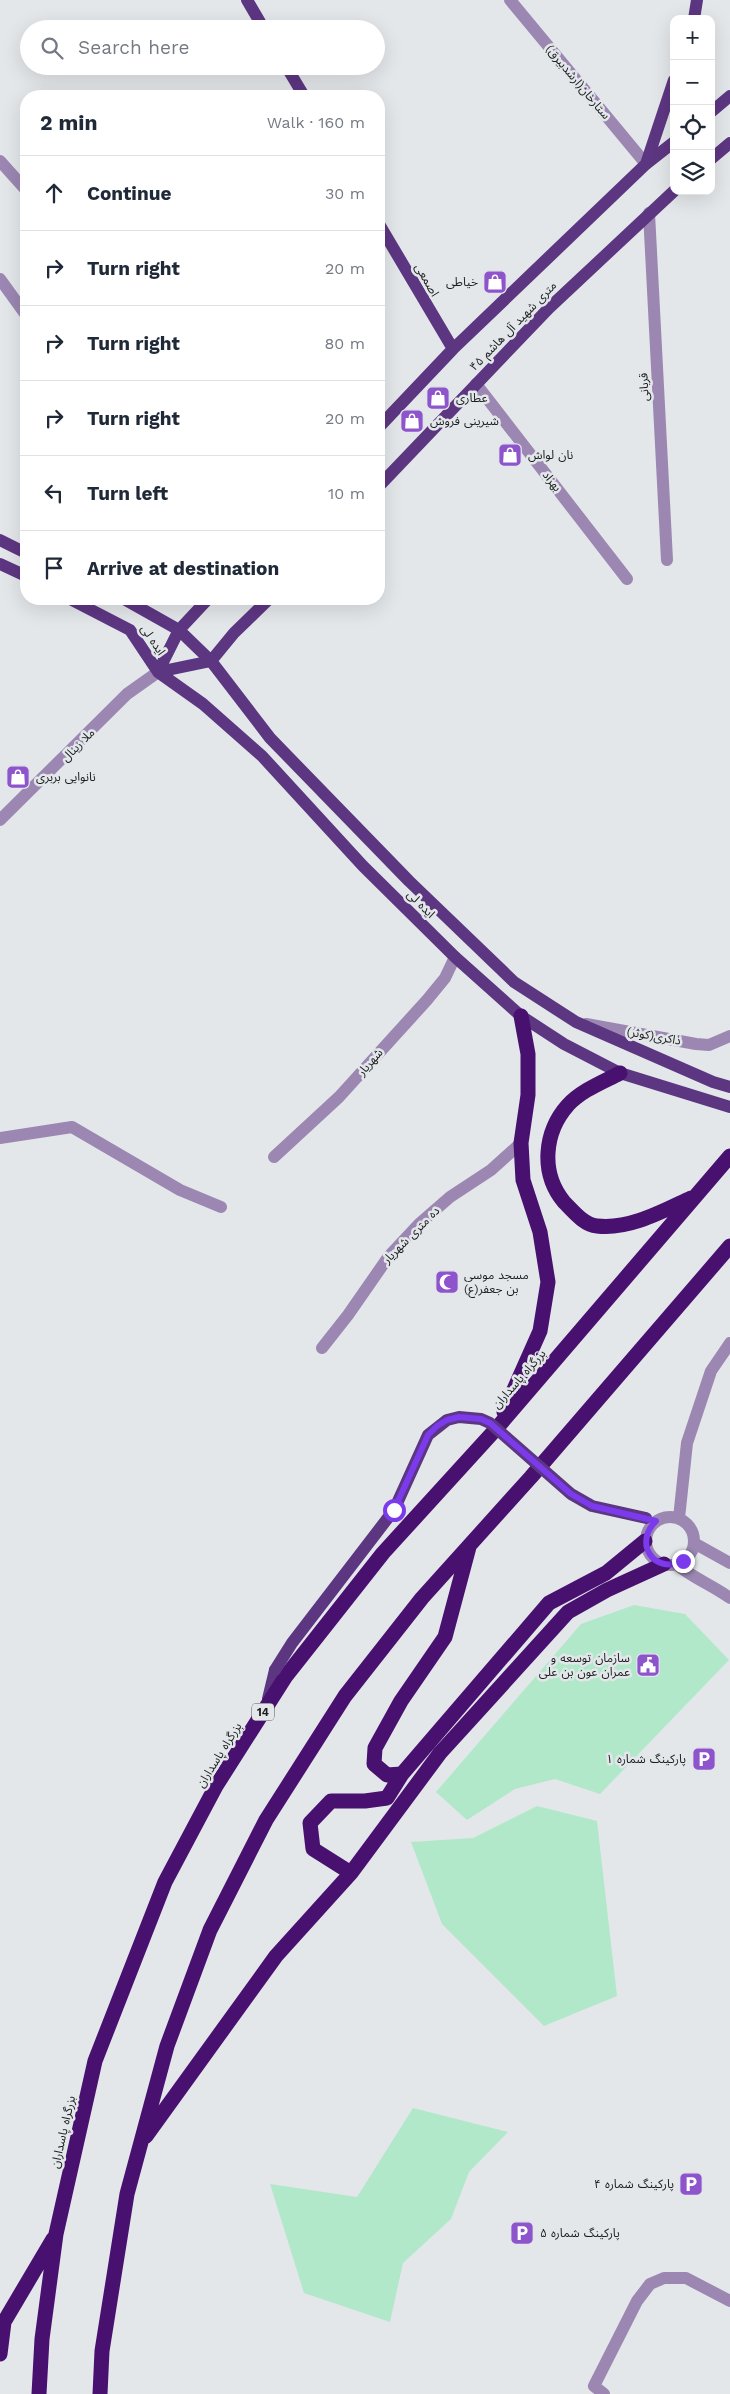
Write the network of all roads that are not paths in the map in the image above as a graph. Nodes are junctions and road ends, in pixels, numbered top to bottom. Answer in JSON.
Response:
{"nodes":[{"id":1,"x":247,"y":0,"type":"edge"},
{"id":2,"x":510,"y":0,"type":"edge"},
{"id":3,"x":698,"y":0,"type":"edge"},
{"id":4,"x":695,"y":15,"type":"edge"},
{"id":5,"x":259,"y":20,"type":"edge"},
{"id":6,"x":291,"y":75,"type":"edge"},
{"id":7,"x":300,"y":90,"type":"edge"},
{"id":8,"x":670,"y":92,"type":"edge"},
{"id":9,"x":730,"y":96,"type":"edge"},
{"id":10,"x":715,"y":109,"type":"edge"},
{"id":11,"x":730,"y":143,"type":"edge"},
{"id":12,"x":670,"y":145,"type":"edge"},
{"id":13,"x":715,"y":156,"type":"edge"},
{"id":14,"x":0,"y":161,"type":"edge"},
{"id":15,"x":646,"y":164,"type":"junction"},
{"id":16,"x":20,"y":183,"type":"edge"},
{"id":17,"x":670,"y":194,"type":"edge"},
{"id":18,"x":649,"y":212,"type":"junction"},
{"id":19,"x":385,"y":234,"type":"edge"},
{"id":20,"x":0,"y":279,"type":"edge"},
{"id":21,"x":20,"y":307,"type":"edge"},
{"id":22,"x":452,"y":349,"type":"junction"},
{"id":23,"x":476,"y":384,"type":"junction"},
{"id":24,"x":385,"y":421,"type":"edge"},
{"id":25,"x":385,"y":480,"type":"edge"},
{"id":26,"x":0,"y":540,"type":"edge"},
{"id":27,"x":20,"y":549,"type":"edge"},
{"id":28,"x":667,"y":560,"type":"dead end"},
{"id":29,"x":0,"y":564,"type":"edge"},
{"id":30,"x":20,"y":573,"type":"edge"},
{"id":31,"x":628,"y":579,"type":"dead end"},
{"id":32,"x":82,"y":605,"type":"edge"},
{"id":33,"x":135,"y":605,"type":"edge"},
{"id":34,"x":201,"y":605,"type":"edge"},
{"id":35,"x":263,"y":605,"type":"edge"},
{"id":36,"x":179,"y":630,"type":"junction"},
{"id":37,"x":210,"y":661,"type":"junction"},
{"id":38,"x":158,"y":672,"type":"junction"},
{"id":39,"x":0,"y":820,"type":"edge"},
{"id":40,"x":455,"y":957,"type":"junction"},
{"id":41,"x":521,"y":1016,"type":"junction"},
{"id":42,"x":576,"y":1022,"type":"junction"},
{"id":43,"x":730,"y":1036,"type":"edge"},
{"id":44,"x":709,"y":1044,"type":"junction"},
{"id":45,"x":730,"y":1048,"type":"edge"},
{"id":46,"x":620,"y":1073,"type":"junction"},
{"id":47,"x":730,"y":1087,"type":"edge"},
{"id":48,"x":730,"y":1107,"type":"edge"},
{"id":49,"x":0,"y":1138,"type":"edge"},
{"id":50,"x":521,"y":1143,"type":"junction"},
{"id":51,"x":730,"y":1156,"type":"edge"},
{"id":52,"x":274,"y":1157,"type":"dead end"},
{"id":53,"x":694,"y":1196,"type":"junction"},
{"id":54,"x":221,"y":1207,"type":"dead end"},
{"id":55,"x":730,"y":1246,"type":"edge"},
{"id":56,"x":730,"y":1343,"type":"edge"},
{"id":57,"x":322,"y":1348,"type":"dead end"},
{"id":58,"x":496,"y":1429,"type":"junction"},
{"id":59,"x":678,"y":1518,"type":"junction"},
{"id":60,"x":651,"y":1519,"type":"junction"},
{"id":61,"x":645,"y":1541,"type":"junction"},
{"id":62,"x":694,"y":1543,"type":"junction"},
{"id":63,"x":470,"y":1544,"type":"junction"},
{"id":64,"x":730,"y":1563,"type":"edge"},
{"id":65,"x":670,"y":1564,"type":"junction"},
{"id":66,"x":730,"y":1598,"type":"edge"},
{"id":67,"x":265,"y":1710,"type":"junction"},
{"id":68,"x":402,"y":1774,"type":"junction"},
{"id":69,"x":350,"y":1873,"type":"junction"},
{"id":70,"x":141,"y":2144,"type":"junction"},
{"id":71,"x":56,"y":2234,"type":"junction"},
{"id":72,"x":730,"y":2301,"type":"edge"},
{"id":73,"x":0,"y":2354,"type":"edge"},
{"id":74,"x":39,"y":2394,"type":"edge"},
{"id":75,"x":100,"y":2394,"type":"edge"},
{"id":76,"x":604,"y":2394,"type":"edge"}],
"edges":[{"from":1,"to":5,"type":"main road"},
{"from":2,"to":15,"type":"street","name":"ستارخان(ارشدبیرق)"},
{"from":3,"to":4,"type":"main road"},
{"from":6,"to":7,"type":"main road"},
{"from":8,"to":15,"type":"main road"},
{"from":9,"to":10,"type":"main road"},
{"from":11,"to":13,"type":"main road"},
{"from":12,"to":15,"type":"main road","name":"۴۵ متری شهید آل هاشم"},
{"from":14,"to":16,"type":"street"},
{"from":15,"to":22,"type":"main road","name":"۴۵ متری شهید آل هاشم"},
{"from":17,"to":18,"type":"main road","name":"۴۵ متری شهید آل هاشم"},
{"from":18,"to":23,"type":"main road","name":"۴۵ متری شهید آل هاشم"},
{"from":18,"to":28,"type":"street","name":"قربانی"},
{"from":19,"to":22,"type":"main road","name":"اصمعی"},
{"from":20,"to":21,"type":"street"},
{"from":22,"to":24,"type":"main road","name":"۴۵ متری شهید آل هاشم"},
{"from":23,"to":25,"type":"main road","name":"۴۵ متری شهید آل هاشم"},
{"from":23,"to":31,"type":"street","name":"بهزاد"},
{"from":26,"to":27,"type":"main road"},
{"from":29,"to":30,"type":"main road"},
{"from":32,"to":38,"type":"main road","name":"ایده لى"},
{"from":33,"to":36,"type":"main road","name":"ایده لى"},
{"from":34,"to":36,"type":"main road"},
{"from":35,"to":37,"type":"main road"},
{"from":36,"to":37,"type":"main road","name":"ایده لى"},
{"from":36,"to":38,"type":"main road"},
{"from":37,"to":38,"type":"main road"},
{"from":37,"to":42,"type":"main road","name":"ایده لی"},
{"from":38,"to":39,"type":"street","name":"ملا زینال"},
{"from":38,"to":40,"type":"main road","name":"ایده لی"},
{"from":40,"to":41,"type":"main road","name":"ایده لی"},
{"from":40,"to":52,"type":"street","name":"شهریار"},
{"from":41,"to":46,"type":"main road","name":"ایده لی"},
{"from":41,"to":50,"type":"highway"},
{"from":42,"to":44,"type":"street","name":"ذاکری(کوثر)"},
{"from":42,"to":47,"type":"main road","name":"ایده لی"},
{"from":43,"to":44,"type":"street"},
{"from":44,"to":45,"type":"street","name":"ذاکری(کوثر)"},
{"from":46,"to":48,"type":"main road","name":"ایده لی"},
{"from":46,"to":53,"type":"highway"},
{"from":49,"to":54,"type":"street"},
{"from":50,"to":57,"type":"street","name":"ده متری شهریار"},
{"from":50,"to":58,"type":"highway"},
{"from":51,"to":53,"type":"highway","name":"بزرگراه پاسداران","number":"14"},
{"from":53,"to":58,"type":"highway","name":"بزرگراه پاسداران","number":"14"},
{"from":55,"to":63,"type":"highway"},
{"from":56,"to":59,"type":"street"},
{"from":58,"to":67,"type":"highway","name":"بزرگراه پاسداران","number":"14"},
{"from":59,"to":60,"type":"street"},
{"from":59,"to":62,"type":"street"},
{"from":60,"to":61,"type":"street"},
{"from":60,"to":67,"type":"main road","bridge":true},
{"from":61,"to":65,"type":"street"},
{"from":61,"to":68,"type":"highway"},
{"from":62,"to":64,"type":"street"},
{"from":62,"to":65,"type":"street"},
{"from":63,"to":68,"type":"highway"},
{"from":63,"to":70,"type":"highway"},
{"from":65,"to":66,"type":"street"},
{"from":65,"to":69,"type":"highway"},
{"from":67,"to":71,"type":"highway","name":"بزرگراه پاسداران","number":"14"},
{"from":68,"to":69,"type":"highway"},
{"from":69,"to":70,"type":"highway"},
{"from":70,"to":75,"type":"highway"},
{"from":71,"to":73,"type":"highway"},
{"from":71,"to":74,"type":"highway","name":"بزرگراه پاسداران","number":"14"},
{"from":72,"to":76,"type":"street"}]}
